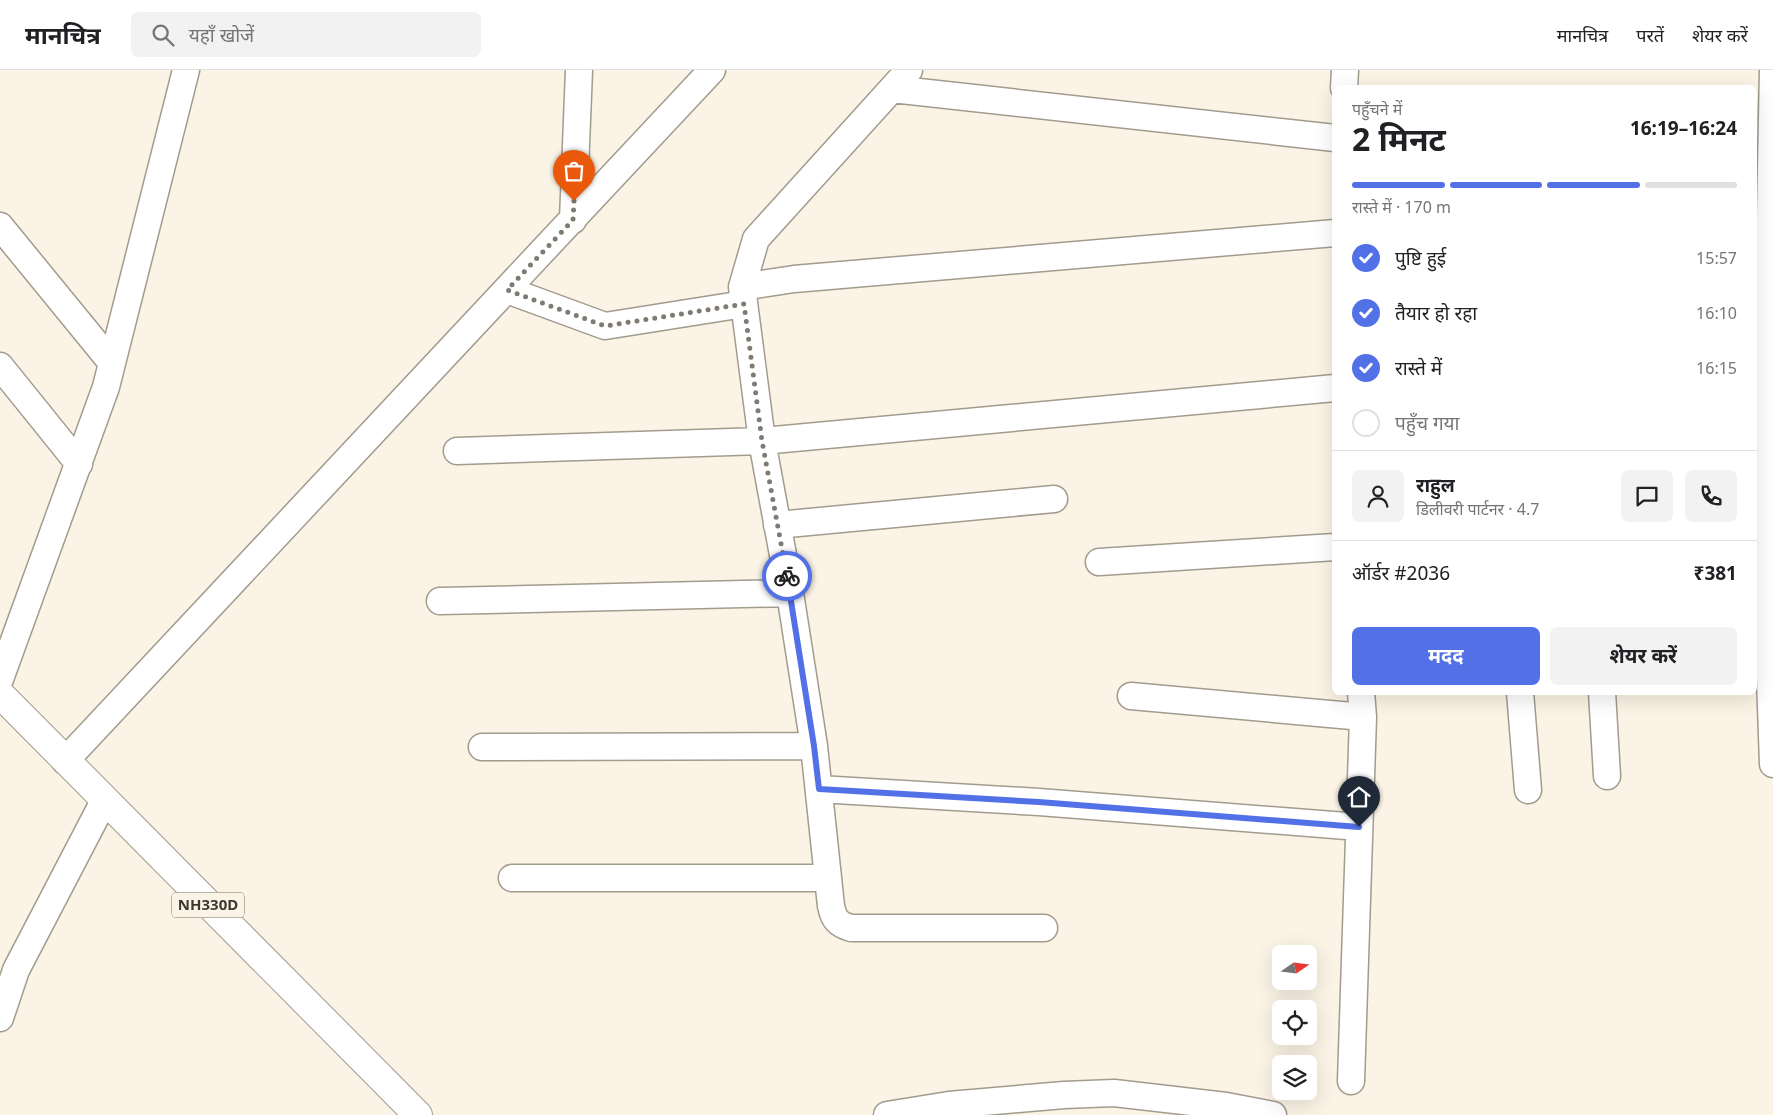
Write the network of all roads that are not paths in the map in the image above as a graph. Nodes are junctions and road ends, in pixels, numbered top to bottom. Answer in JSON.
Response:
{"nodes":[{"id":1,"x":186,"y":70,"type":"edge"},
{"id":2,"x":579,"y":70,"type":"edge"},
{"id":3,"x":712,"y":70,"type":"edge"},
{"id":4,"x":1345,"y":70,"type":"edge"},
{"id":5,"x":1773,"y":70,"type":"edge"},
{"id":6,"x":901,"y":79,"type":"edge"},
{"id":7,"x":1344,"y":85,"type":"edge"},
{"id":8,"x":1332,"y":138,"type":"edge"},
{"id":9,"x":1767,"y":159,"type":"edge"},
{"id":10,"x":573,"y":220,"type":"junction"},
{"id":11,"x":0,"y":226,"type":"edge"},
{"id":12,"x":1332,"y":233,"type":"edge"},
{"id":13,"x":507,"y":290,"type":"junction"},
{"id":14,"x":743,"y":296,"type":"junction"},
{"id":15,"x":112,"y":363,"type":"junction"},
{"id":16,"x":0,"y":366,"type":"edge"},
{"id":17,"x":1332,"y":388,"type":"edge"},
{"id":18,"x":762,"y":441,"type":"junction"},
{"id":19,"x":457,"y":451,"type":"dead end"},
{"id":20,"x":79,"y":464,"type":"junction"},
{"id":21,"x":1054,"y":499,"type":"dead end"},
{"id":22,"x":1760,"y":507,"type":"edge"},
{"id":23,"x":777,"y":525,"type":"junction"},
{"id":24,"x":1332,"y":547,"type":"edge"},
{"id":25,"x":1099,"y":562,"type":"dead end"},
{"id":26,"x":790,"y":593,"type":"junction"},
{"id":27,"x":440,"y":601,"type":"dead end"},
{"id":28,"x":1,"y":694,"type":"edge"},
{"id":29,"x":1520,"y":695,"type":"edge"},
{"id":30,"x":1602,"y":695,"type":"edge"},
{"id":31,"x":1131,"y":696,"type":"dead end"},
{"id":32,"x":1362,"y":705,"type":"edge"},
{"id":33,"x":814,"y":746,"type":"junction"},
{"id":34,"x":482,"y":747,"type":"dead end"},
{"id":35,"x":65,"y":761,"type":"junction"},
{"id":36,"x":1773,"y":764,"type":"edge"},
{"id":37,"x":1608,"y":776,"type":"dead end"},
{"id":38,"x":819,"y":789,"type":"junction"},
{"id":39,"x":1528,"y":790,"type":"dead end"},
{"id":40,"x":104,"y":801,"type":"junction"},
{"id":41,"x":1359,"y":827,"type":"junction"},
{"id":42,"x":512,"y":878,"type":"dead end"},
{"id":43,"x":827,"y":878,"type":"junction"},
{"id":44,"x":1044,"y":928,"type":"dead end"},
{"id":45,"x":0,"y":1018,"type":"edge"},
{"id":46,"x":1351,"y":1081,"type":"dead end"},
{"id":47,"x":418,"y":1115,"type":"edge"},
{"id":48,"x":889,"y":1115,"type":"edge"},
{"id":49,"x":1272,"y":1115,"type":"edge"}],
"edges":[{"from":1,"to":15,"type":"street"},
{"from":2,"to":10,"type":"street"},
{"from":3,"to":10,"type":"street"},
{"from":4,"to":7,"type":"street"},
{"from":5,"to":9,"type":"street"},
{"from":6,"to":8,"type":"street"},
{"from":6,"to":14,"type":"street"},
{"from":9,"to":22,"type":"street"},
{"from":10,"to":13,"type":"street"},
{"from":11,"to":15,"type":"street"},
{"from":12,"to":14,"type":"street"},
{"from":13,"to":14,"type":"street"},
{"from":13,"to":35,"type":"street"},
{"from":14,"to":18,"type":"street"},
{"from":15,"to":20,"type":"street"},
{"from":16,"to":20,"type":"street"},
{"from":17,"to":18,"type":"street"},
{"from":18,"to":19,"type":"street"},
{"from":18,"to":23,"type":"street"},
{"from":20,"to":28,"type":"street"},
{"from":21,"to":23,"type":"street"},
{"from":22,"to":36,"type":"street"},
{"from":23,"to":26,"type":"street"},
{"from":24,"to":25,"type":"street"},
{"from":26,"to":27,"type":"street"},
{"from":26,"to":33,"type":"street"},
{"from":28,"to":35,"type":"highway","number":"NH330D"},
{"from":29,"to":39,"type":"street"},
{"from":30,"to":37,"type":"street"},
{"from":31,"to":32,"type":"street"},
{"from":32,"to":41,"type":"street"},
{"from":33,"to":34,"type":"street"},
{"from":33,"to":38,"type":"street"},
{"from":35,"to":40,"type":"highway","number":"NH330D"},
{"from":38,"to":41,"type":"street"},
{"from":38,"to":43,"type":"street"},
{"from":40,"to":45,"type":"street"},
{"from":40,"to":47,"type":"highway","number":"NH330D"},
{"from":41,"to":46,"type":"street"},
{"from":42,"to":43,"type":"street"},
{"from":43,"to":44,"type":"street"},
{"from":48,"to":49,"type":"street"}]}
